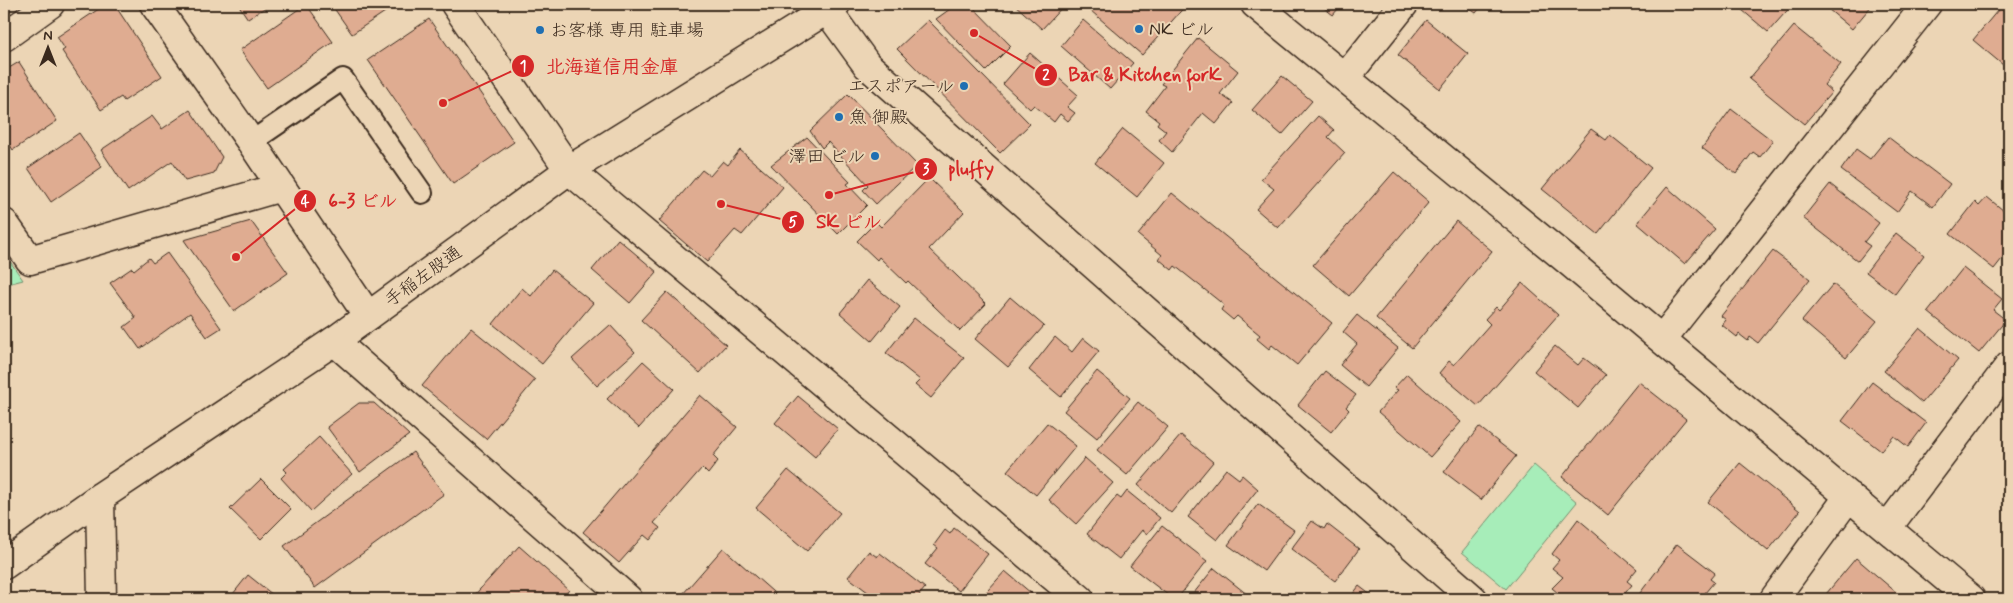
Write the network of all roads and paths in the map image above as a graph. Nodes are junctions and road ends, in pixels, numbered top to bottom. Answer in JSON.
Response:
{"nodes":[{"id":1,"x":50,"y":4,"type":"edge"},
{"id":2,"x":154,"y":4,"type":"edge"},
{"id":3,"x":456,"y":4,"type":"edge"},
{"id":4,"x":1255,"y":4,"type":"edge"},
{"id":5,"x":1404,"y":4,"type":"edge"},
{"id":6,"x":1928,"y":4,"type":"edge"},
{"id":7,"x":832,"y":7,"type":"edge"},
{"id":8,"x":4,"y":37,"type":"edge"},
{"id":9,"x":1346,"y":78,"type":"junction"},
{"id":10,"x":251,"y":142,"type":"junction"},
{"id":11,"x":569,"y":170,"type":"junction"},
{"id":12,"x":281,"y":187,"type":"junction"},
{"id":13,"x":422,"y":193,"type":"dead end"},
{"id":14,"x":4,"y":223,"type":"edge"},
{"id":15,"x":368,"y":316,"type":"junction"},
{"id":16,"x":1662,"y":339,"type":"junction"},
{"id":17,"x":334,"y":341,"type":"junction"},
{"id":18,"x":2009,"y":366,"type":"edge"},
{"id":19,"x":1849,"y":496,"type":"junction"},
{"id":20,"x":100,"y":497,"type":"junction"},
{"id":21,"x":1887,"y":528,"type":"junction"},
{"id":22,"x":4,"y":565,"type":"edge"},
{"id":23,"x":102,"y":599,"type":"edge"},
{"id":24,"x":628,"y":599,"type":"edge"},
{"id":25,"x":1080,"y":599,"type":"edge"},
{"id":26,"x":1473,"y":599,"type":"edge"},
{"id":27,"x":1774,"y":599,"type":"edge"},
{"id":28,"x":1971,"y":599,"type":"edge"}],
"edges":[{"from":1,"to":8,"type":"street"},
{"from":2,"to":10,"type":"street"},
{"from":3,"to":11,"type":"street"},
{"from":4,"to":9,"type":"street"},
{"from":5,"to":9,"type":"street"},
{"from":6,"to":16,"type":"street"},
{"from":7,"to":11,"type":"street","name":"手稲左股通"},
{"from":7,"to":26,"type":"street"},
{"from":9,"to":16,"type":"street"},
{"from":10,"to":12,"type":"street"},
{"from":10,"to":13,"type":"lane"},
{"from":11,"to":15,"type":"street","name":"手稲左股通"},
{"from":11,"to":25,"type":"street"},
{"from":12,"to":14,"type":"street"},
{"from":12,"to":15,"type":"street"},
{"from":15,"to":17,"type":"street","name":"手稲左股通"},
{"from":16,"to":19,"type":"street"},
{"from":17,"to":20,"type":"street","name":"手稲左股通"},
{"from":17,"to":24,"type":"street"},
{"from":18,"to":21,"type":"street"},
{"from":19,"to":21,"type":"street"},
{"from":19,"to":27,"type":"street"},
{"from":20,"to":22,"type":"street","name":"手稲左股通"},
{"from":20,"to":23,"type":"street"},
{"from":21,"to":28,"type":"street"}]}
